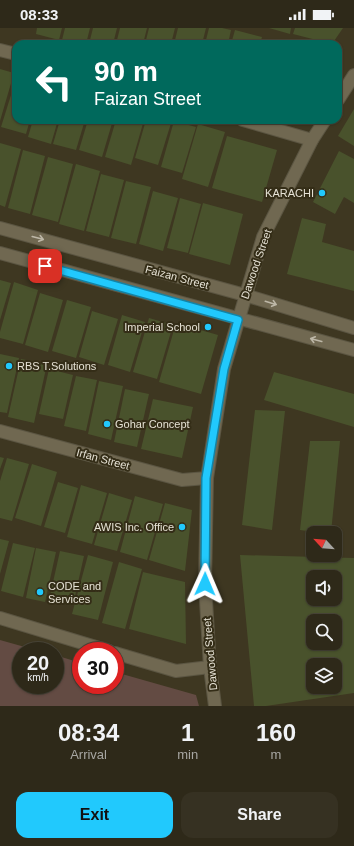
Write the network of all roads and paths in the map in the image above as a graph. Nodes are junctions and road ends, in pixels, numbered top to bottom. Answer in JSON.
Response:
{"nodes":[{"id":1,"x":0,"y":50,"type":"edge"},
{"id":2,"x":12,"y":53,"type":"edge"},
{"id":3,"x":354,"y":75,"type":"edge"},
{"id":4,"x":342,"y":94,"type":"edge"},
{"id":5,"x":257,"y":124,"type":"edge"},
{"id":6,"x":322,"y":124,"type":"edge"},
{"id":7,"x":312,"y":140,"type":"junction"},
{"id":8,"x":0,"y":228,"type":"edge"},
{"id":9,"x":0,"y":253,"type":"edge"},
{"id":10,"x":245,"y":295,"type":"junction"},
{"id":11,"x":238,"y":320,"type":"junction"},
{"id":12,"x":354,"y":328,"type":"edge"},
{"id":13,"x":354,"y":350,"type":"edge"},
{"id":14,"x":0,"y":431,"type":"edge"},
{"id":15,"x":206,"y":478,"type":"junction"},
{"id":16,"x":0,"y":618,"type":"edge"},
{"id":17,"x":79,"y":642,"type":"edge"},
{"id":18,"x":124,"y":656,"type":"edge"},
{"id":19,"x":210,"y":667,"type":"junction"},
{"id":20,"x":215,"y":706,"type":"edge"}],
"edges":[{"from":1,"to":2,"type":"street"},
{"from":3,"to":4,"type":"street"},
{"from":5,"to":7,"type":"street"},
{"from":6,"to":7,"type":"street","name":"Dawood Street"},
{"from":7,"to":10,"type":"street","name":"Dawood Street"},
{"from":8,"to":10,"type":"street","name":"Faizan Street","one_way":true},
{"from":9,"to":11,"type":"street"},
{"from":10,"to":11,"type":"street","name":"Dawood Street"},
{"from":10,"to":12,"type":"street","name":"Faizan Street","one_way":true},
{"from":13,"to":11,"type":"street","one_way":true},
{"from":11,"to":15,"type":"street","name":"Dawood Street"},
{"from":14,"to":15,"type":"street","name":"Irfan Street"},
{"from":15,"to":19,"type":"street","name":"Dawood Street"},
{"from":16,"to":17,"type":"street"},
{"from":18,"to":19,"type":"street"},
{"from":19,"to":20,"type":"street","name":"Dawood Street"}]}
